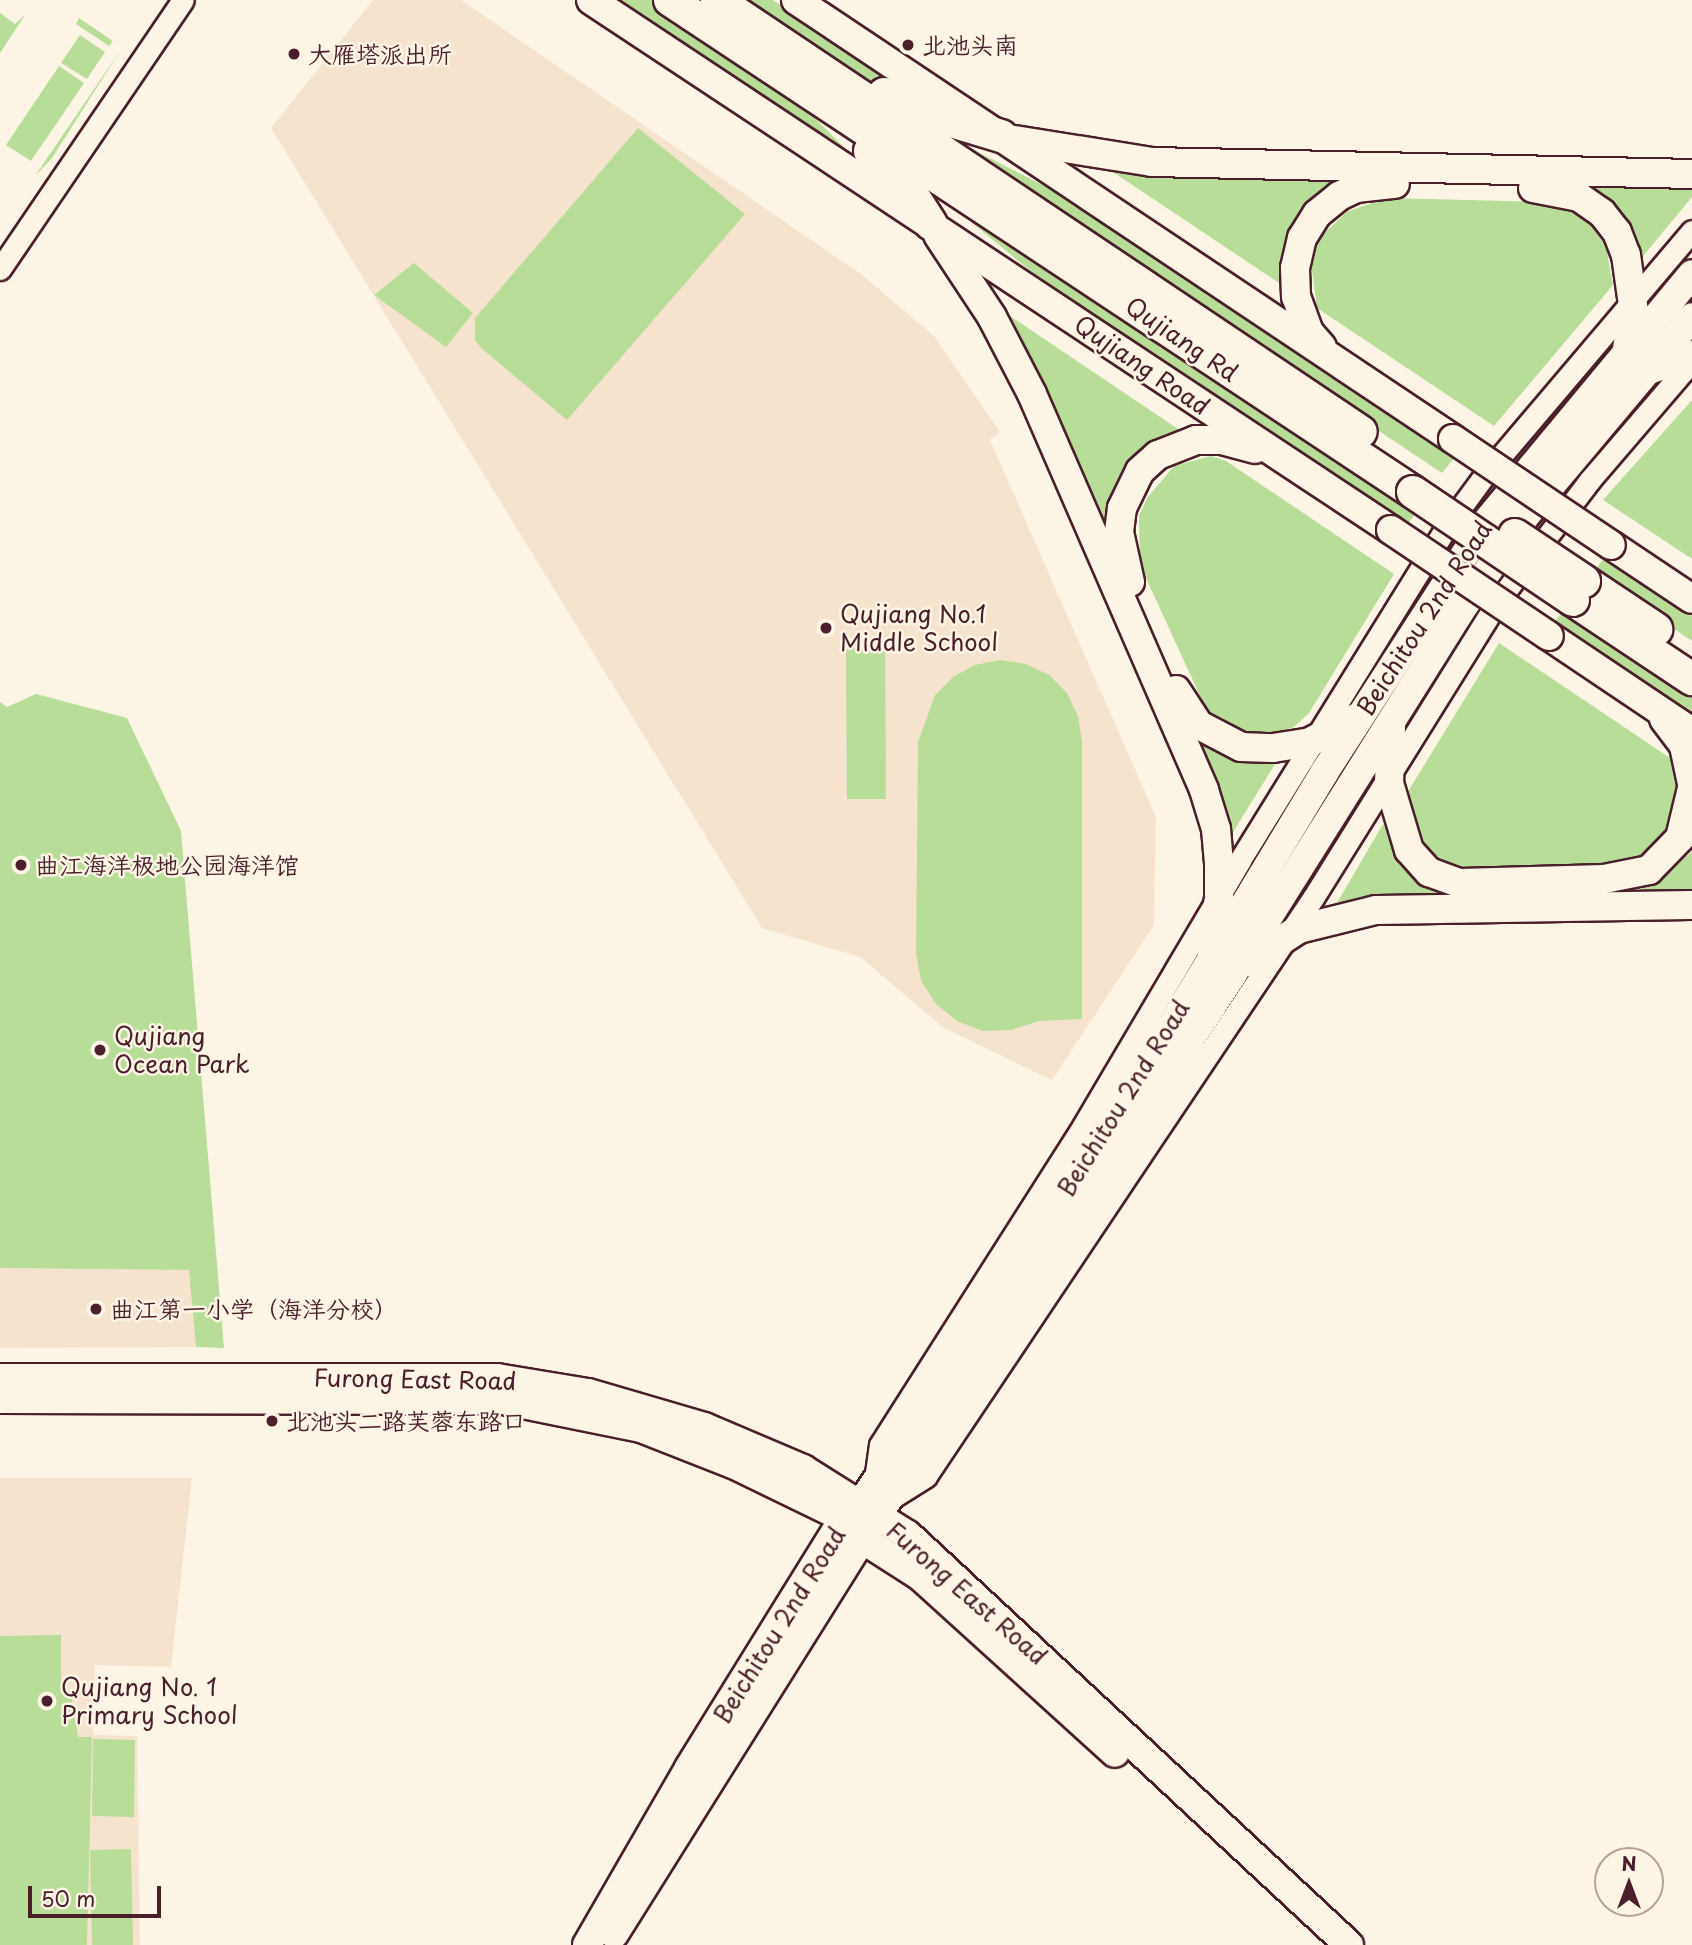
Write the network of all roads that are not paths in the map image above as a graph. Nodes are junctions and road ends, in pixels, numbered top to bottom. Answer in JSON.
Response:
{"nodes":[{"id":1,"x":183,"y":0,"type":"edge"},
{"id":2,"x":591,"y":0,"type":"edge"},
{"id":3,"x":670,"y":0,"type":"edge"},
{"id":4,"x":717,"y":0,"type":"edge"},
{"id":5,"x":796,"y":0,"type":"edge"},
{"id":6,"x":807,"y":75,"type":"junction"},
{"id":7,"x":1001,"y":136,"type":"junction"},
{"id":8,"x":1692,"y":174,"type":"edge"},
{"id":9,"x":930,"y":223,"type":"junction"},
{"id":10,"x":1692,"y":231,"type":"edge"},
{"id":11,"x":0,"y":269,"type":"edge"},
{"id":12,"x":1692,"y":274,"type":"edge"},
{"id":13,"x":1633,"y":300,"type":"junction"},
{"id":14,"x":1692,"y":317,"type":"edge"},
{"id":15,"x":1692,"y":355,"type":"edge"},
{"id":16,"x":1692,"y":361,"type":"edge"},
{"id":17,"x":1631,"y":367,"type":"junction"},
{"id":18,"x":1345,"y":368,"type":"junction"},
{"id":19,"x":1282,"y":458,"type":"junction"},
{"id":20,"x":1578,"y":590,"type":"junction"},
{"id":21,"x":1692,"y":599,"type":"edge"},
{"id":22,"x":1692,"y":653,"type":"edge"},
{"id":23,"x":1692,"y":679,"type":"edge"},
{"id":24,"x":1647,"y":702,"type":"junction"},
{"id":25,"x":1366,"y":708,"type":"junction"},
{"id":26,"x":1394,"y":716,"type":"junction"},
{"id":27,"x":1692,"y":732,"type":"edge"},
{"id":28,"x":1314,"y":740,"type":"junction"},
{"id":29,"x":1388,"y":777,"type":"junction"},
{"id":30,"x":1692,"y":785,"type":"edge"},
{"id":31,"x":1219,"y":897,"type":"junction"},
{"id":32,"x":1692,"y":905,"type":"edge"},
{"id":33,"x":1287,"y":935,"type":"junction"},
{"id":34,"x":1232,"y":975,"type":"junction"},
{"id":35,"x":1196,"y":980,"type":"junction"},
{"id":36,"x":0,"y":1378,"type":"edge"},
{"id":37,"x":0,"y":1399,"type":"edge"},
{"id":38,"x":869,"y":1510,"type":"junction"},
{"id":39,"x":587,"y":1945,"type":"edge"},
{"id":40,"x":608,"y":1945,"type":"edge"},
{"id":41,"x":1323,"y":1945,"type":"edge"},
{"id":42,"x":1349,"y":1945,"type":"edge"}],
"edges":[{"from":1,"to":11,"type":"street"},
{"from":2,"to":9,"type":"main road","name":"Qujiang Road"},
{"from":3,"to":6,"type":"highway","name":"Qujiang Rd"},
{"from":4,"to":6,"type":"highway","name":"Qujiang Rd"},
{"from":5,"to":7,"type":"main road"},
{"from":6,"to":7,"type":"highway"},
{"from":6,"to":9,"type":"highway"},
{"from":6,"to":20,"type":"highway","name":"Qujiang Rd","bridge":true},
{"from":7,"to":8,"type":"main road"},
{"from":7,"to":18,"type":"main road"},
{"from":9,"to":19,"type":"main road","name":"Qujiang Road"},
{"from":9,"to":31,"type":"main road"},
{"from":10,"to":13,"type":"street"},
{"from":12,"to":17,"type":"main road","name":"Beichitou 2nd Road"},
{"from":13,"to":17,"type":"main road"},
{"from":13,"to":18,"type":"main road"},
{"from":13,"to":28,"type":"street"},
{"from":14,"to":17,"type":"main road","name":"Beichitou 2nd Road"},
{"from":15,"to":17,"type":"main road"},
{"from":16,"to":29,"type":"street"},
{"from":17,"to":25,"type":"main road","name":"Beichitou 2nd Road"},
{"from":17,"to":26,"type":"main road","name":"Beichitou 2nd Road"},
{"from":18,"to":21,"type":"main road","bridge":true},
{"from":19,"to":24,"type":"main road","name":"Qujiang Road","bridge":true},
{"from":19,"to":28,"type":"main road"},
{"from":20,"to":22,"type":"highway","name":"Qujiang Rd"},
{"from":20,"to":23,"type":"highway","name":"Qujiang Rd"},
{"from":24,"to":27,"type":"main road","name":"Qujiang Road"},
{"from":24,"to":30,"type":"main road"},
{"from":25,"to":28,"type":"main road"},
{"from":25,"to":35,"type":"main road","name":"Beichitou 2nd Road"},
{"from":26,"to":29,"type":"main road"},
{"from":26,"to":34,"type":"main road","name":"Beichitou 2nd Road"},
{"from":28,"to":31,"type":"street"},
{"from":29,"to":30,"type":"main road"},
{"from":29,"to":33,"type":"street"},
{"from":31,"to":35,"type":"main road"},
{"from":31,"to":38,"type":"street"},
{"from":32,"to":33,"type":"main road"},
{"from":33,"to":34,"type":"main road"},
{"from":33,"to":38,"type":"street"},
{"from":34,"to":38,"type":"main road","name":"Beichitou 2nd Road"},
{"from":35,"to":38,"type":"main road","name":"Beichitou 2nd Road"},
{"from":36,"to":38,"type":"main road","name":"Furong East Road"},
{"from":37,"to":38,"type":"main road","name":"Furong East Road"},
{"from":38,"to":39,"type":"main road","name":"Beichitou 2nd Road"},
{"from":38,"to":40,"type":"main road","name":"Beichitou 2nd Road"},
{"from":38,"to":41,"type":"main road","name":"Furong East Road"},
{"from":38,"to":42,"type":"main road","name":"Furong East Road"}]}
